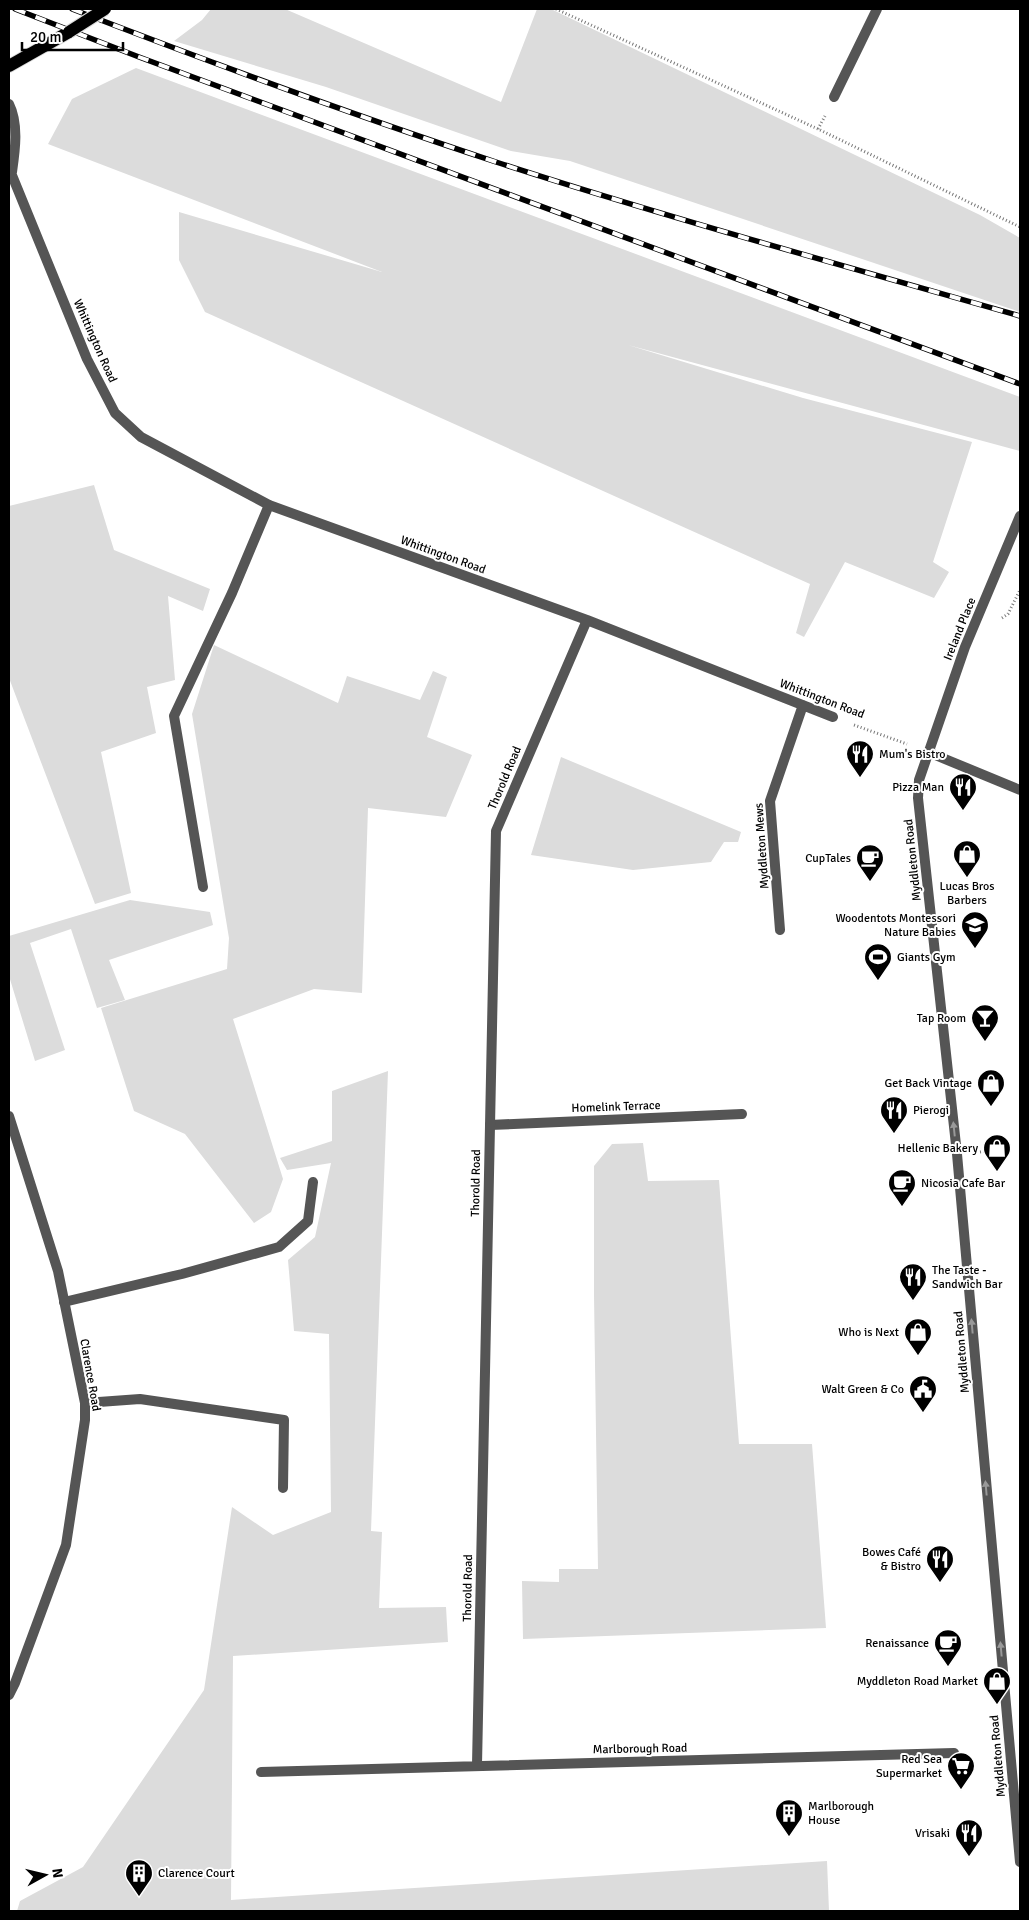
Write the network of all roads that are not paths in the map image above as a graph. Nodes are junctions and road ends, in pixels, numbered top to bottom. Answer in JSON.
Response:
{"nodes":[{"id":1,"x":105,"y":9,"type":"edge"},
{"id":2,"x":877,"y":9,"type":"edge"},
{"id":3,"x":13,"y":64,"type":"edge"},
{"id":4,"x":834,"y":97,"type":"dead end"},
{"id":5,"x":9,"y":104,"type":"edge"},
{"id":6,"x":10,"y":170,"type":"edge"},
{"id":7,"x":269,"y":505,"type":"junction"},
{"id":8,"x":1020,"y":516,"type":"edge"},
{"id":9,"x":587,"y":620,"type":"junction"},
{"id":10,"x":803,"y":706,"type":"junction"},
{"id":11,"x":833,"y":717,"type":"road end"},
{"id":12,"x":928,"y":752,"type":"junction"},
{"id":13,"x":1020,"y":790,"type":"edge"},
{"id":14,"x":203,"y":887,"type":"dead end"},
{"id":15,"x":780,"y":930,"type":"dead end"},
{"id":16,"x":742,"y":1114,"type":"dead end"},
{"id":17,"x":9,"y":1116,"type":"edge"},
{"id":18,"x":490,"y":1125,"type":"junction"},
{"id":19,"x":313,"y":1182,"type":"dead end"},
{"id":20,"x":64,"y":1302,"type":"junction"},
{"id":21,"x":84,"y":1402,"type":"junction"},
{"id":22,"x":283,"y":1488,"type":"dead end"},
{"id":23,"x":9,"y":1695,"type":"edge"},
{"id":24,"x":1015,"y":1750,"type":"edge"},
{"id":25,"x":954,"y":1754,"type":"dead end"},
{"id":26,"x":477,"y":1765,"type":"junction"},
{"id":27,"x":261,"y":1772,"type":"dead end"},
{"id":28,"x":1020,"y":1862,"type":"edge"}],
"edges":[{"from":1,"to":3,"type":"main road","bridge":true},
{"from":2,"to":4,"type":"street"},
{"from":5,"to":6,"type":"street","name":"Whittington Road"},
{"from":6,"to":7,"type":"street","name":"Whittington Road"},
{"from":7,"to":9,"type":"street","name":"Whittington Road"},
{"from":7,"to":14,"type":"street"},
{"from":8,"to":12,"type":"street","name":"Ireland Place"},
{"from":9,"to":10,"type":"street","name":"Whittington Road"},
{"from":9,"to":18,"type":"street","name":"Thorold Road"},
{"from":10,"to":11,"type":"street","name":"Whittington Road"},
{"from":10,"to":15,"type":"street","name":"Myddleton Mews"},
{"from":12,"to":13,"type":"street"},
{"from":24,"to":12,"type":"street","name":"Myddleton Road","one_way":true},
{"from":16,"to":18,"type":"street","name":"Homelink Terrace"},
{"from":17,"to":20,"type":"street","name":"Clarence Road"},
{"from":18,"to":26,"type":"street","name":"Thorold Road"},
{"from":19,"to":20,"type":"street"},
{"from":20,"to":21,"type":"street","name":"Clarence Road"},
{"from":21,"to":22,"type":"street"},
{"from":21,"to":23,"type":"street","name":"Clarence Road"},
{"from":24,"to":28,"type":"street","name":"Myddleton Road"},
{"from":25,"to":26,"type":"street","name":"Marlborough Road"},
{"from":26,"to":27,"type":"street","name":"Marlborough Road"}]}
